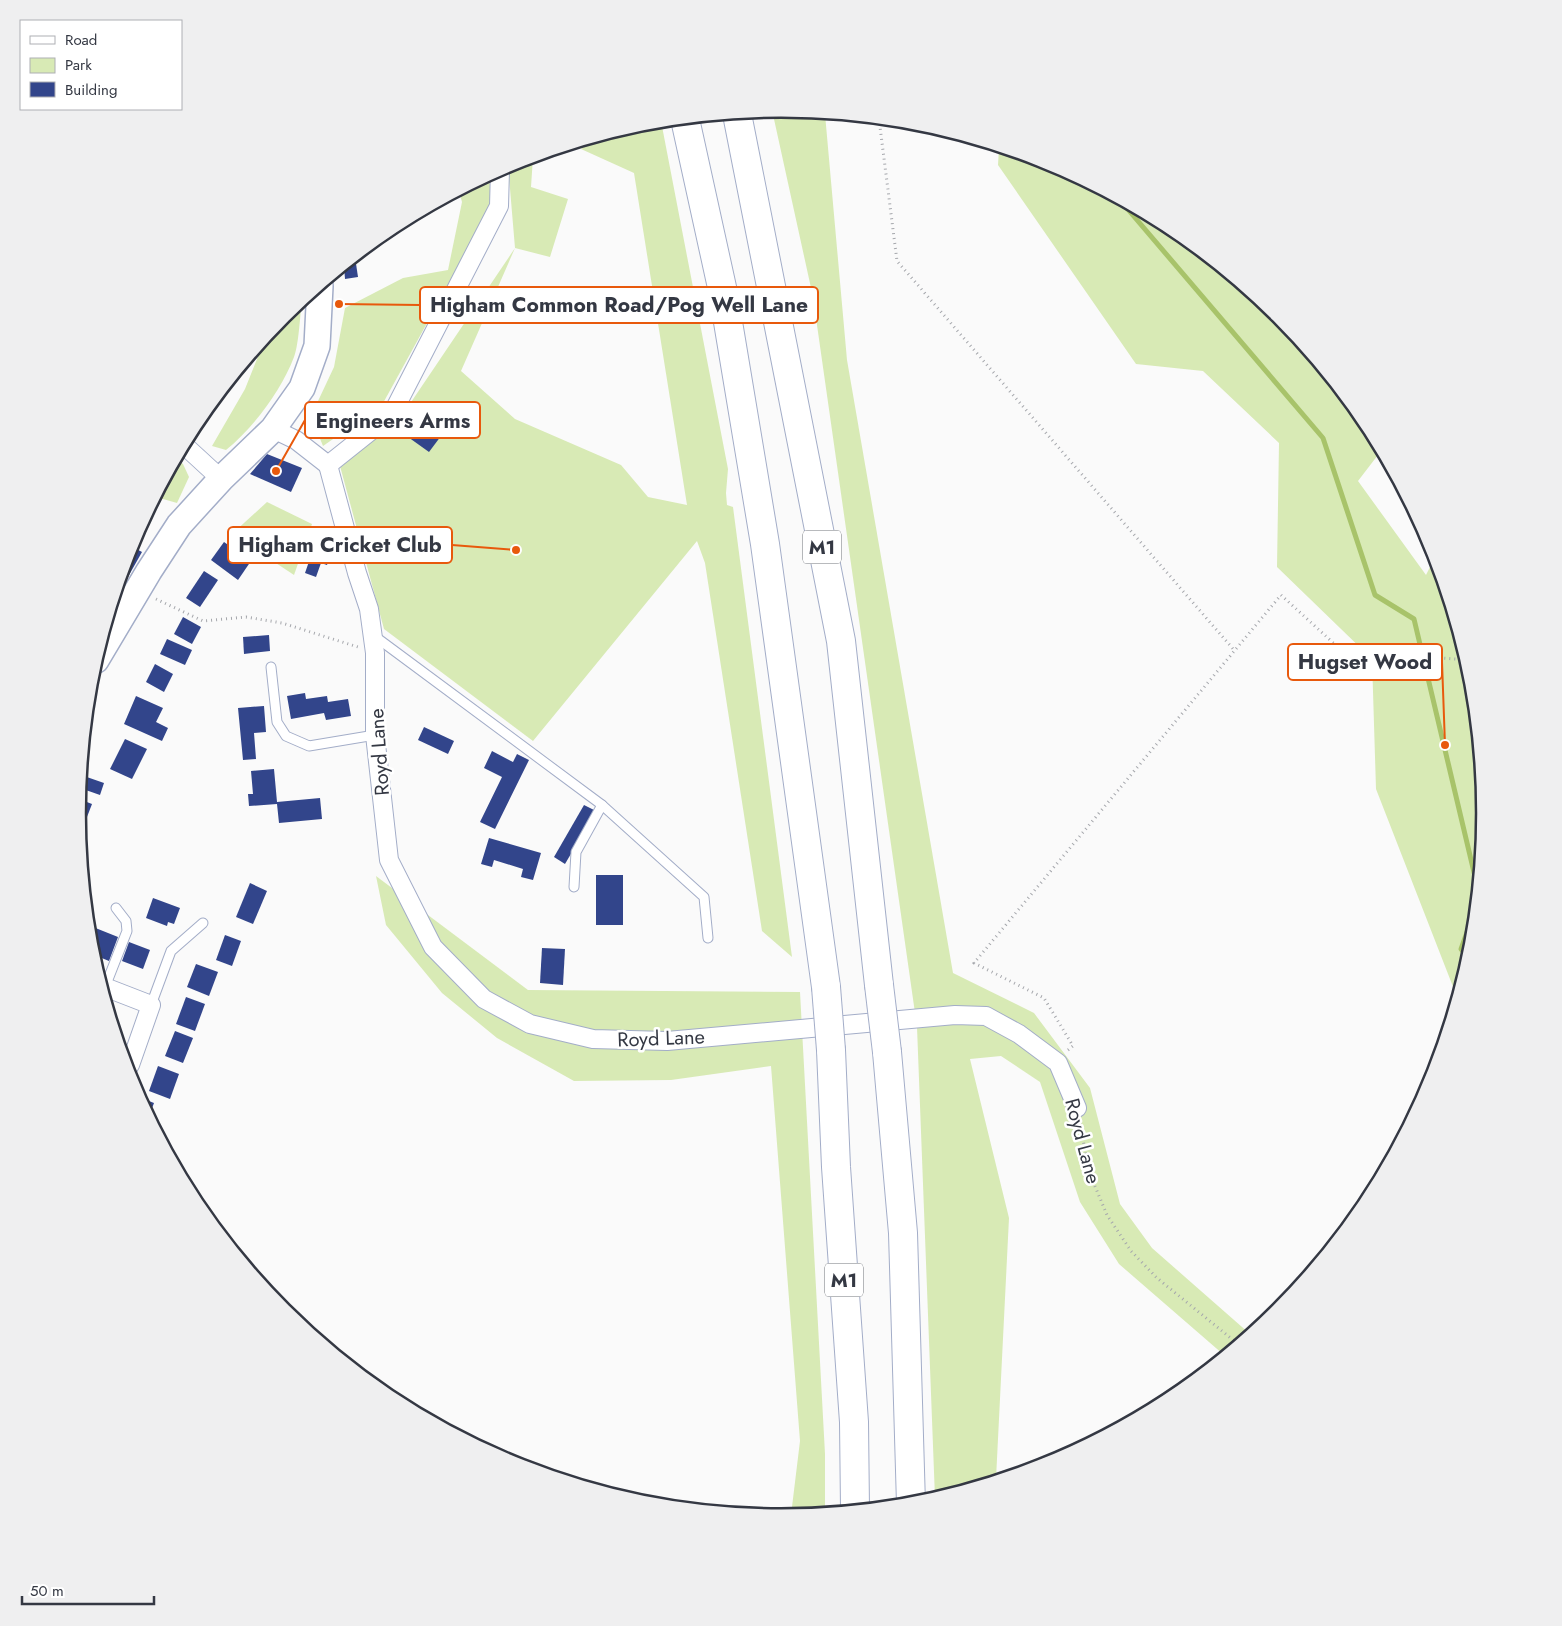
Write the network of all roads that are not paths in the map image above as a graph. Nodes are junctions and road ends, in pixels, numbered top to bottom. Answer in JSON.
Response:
{"nodes":[{"id":1,"x":738,"y":120,"type":"edge"},
{"id":2,"x":686,"y":125,"type":"edge"},
{"id":3,"x":500,"y":178,"type":"edge"},
{"id":4,"x":320,"y":294,"type":"edge"},
{"id":5,"x":273,"y":429,"type":"junction"},
{"id":6,"x":189,"y":450,"type":"edge"},
{"id":7,"x":328,"y":465,"type":"junction"},
{"id":8,"x":221,"y":479,"type":"junction"},
{"id":9,"x":373,"y":635,"type":"junction"},
{"id":10,"x":109,"y":639,"type":"edge"},
{"id":11,"x":270,"y":667,"type":"dead end"},
{"id":12,"x":375,"y":735,"type":"junction"},
{"id":13,"x":602,"y":805,"type":"junction"},
{"id":14,"x":574,"y":887,"type":"dead end"},
{"id":15,"x":116,"y":908,"type":"dead end"},
{"id":16,"x":203,"y":923,"type":"dead end"},
{"id":17,"x":708,"y":938,"type":"dead end"},
{"id":18,"x":107,"y":979,"type":"edge"},
{"id":19,"x":109,"y":988,"type":"edge"},
{"id":20,"x":151,"y":1004,"type":"junction"},
{"id":21,"x":131,"y":1058,"type":"edge"},
{"id":22,"x":1077,"y":1108,"type":"road end"},
{"id":23,"x":911,"y":1495,"type":"edge"},
{"id":24,"x":854,"y":1504,"type":"edge"}],
"edges":[{"from":1,"to":23,"type":"highway","number":"M1","bridge":true},
{"from":2,"to":24,"type":"highway","number":"M1","bridge":true},
{"from":3,"to":7,"type":"street"},
{"from":4,"to":5,"type":"street"},
{"from":5,"to":7,"type":"street"},
{"from":5,"to":8,"type":"street"},
{"from":6,"to":8,"type":"street"},
{"from":7,"to":9,"type":"street","name":"Royd Lane"},
{"from":8,"to":10,"type":"street"},
{"from":9,"to":12,"type":"street","name":"Royd Lane"},
{"from":9,"to":13,"type":"lane"},
{"from":11,"to":12,"type":"lane"},
{"from":12,"to":22,"type":"street","name":"Royd Lane"},
{"from":13,"to":14,"type":"lane"},
{"from":13,"to":17,"type":"lane"},
{"from":15,"to":18,"type":"lane"},
{"from":16,"to":20,"type":"lane"},
{"from":19,"to":20,"type":"street"},
{"from":20,"to":21,"type":"street"}]}
